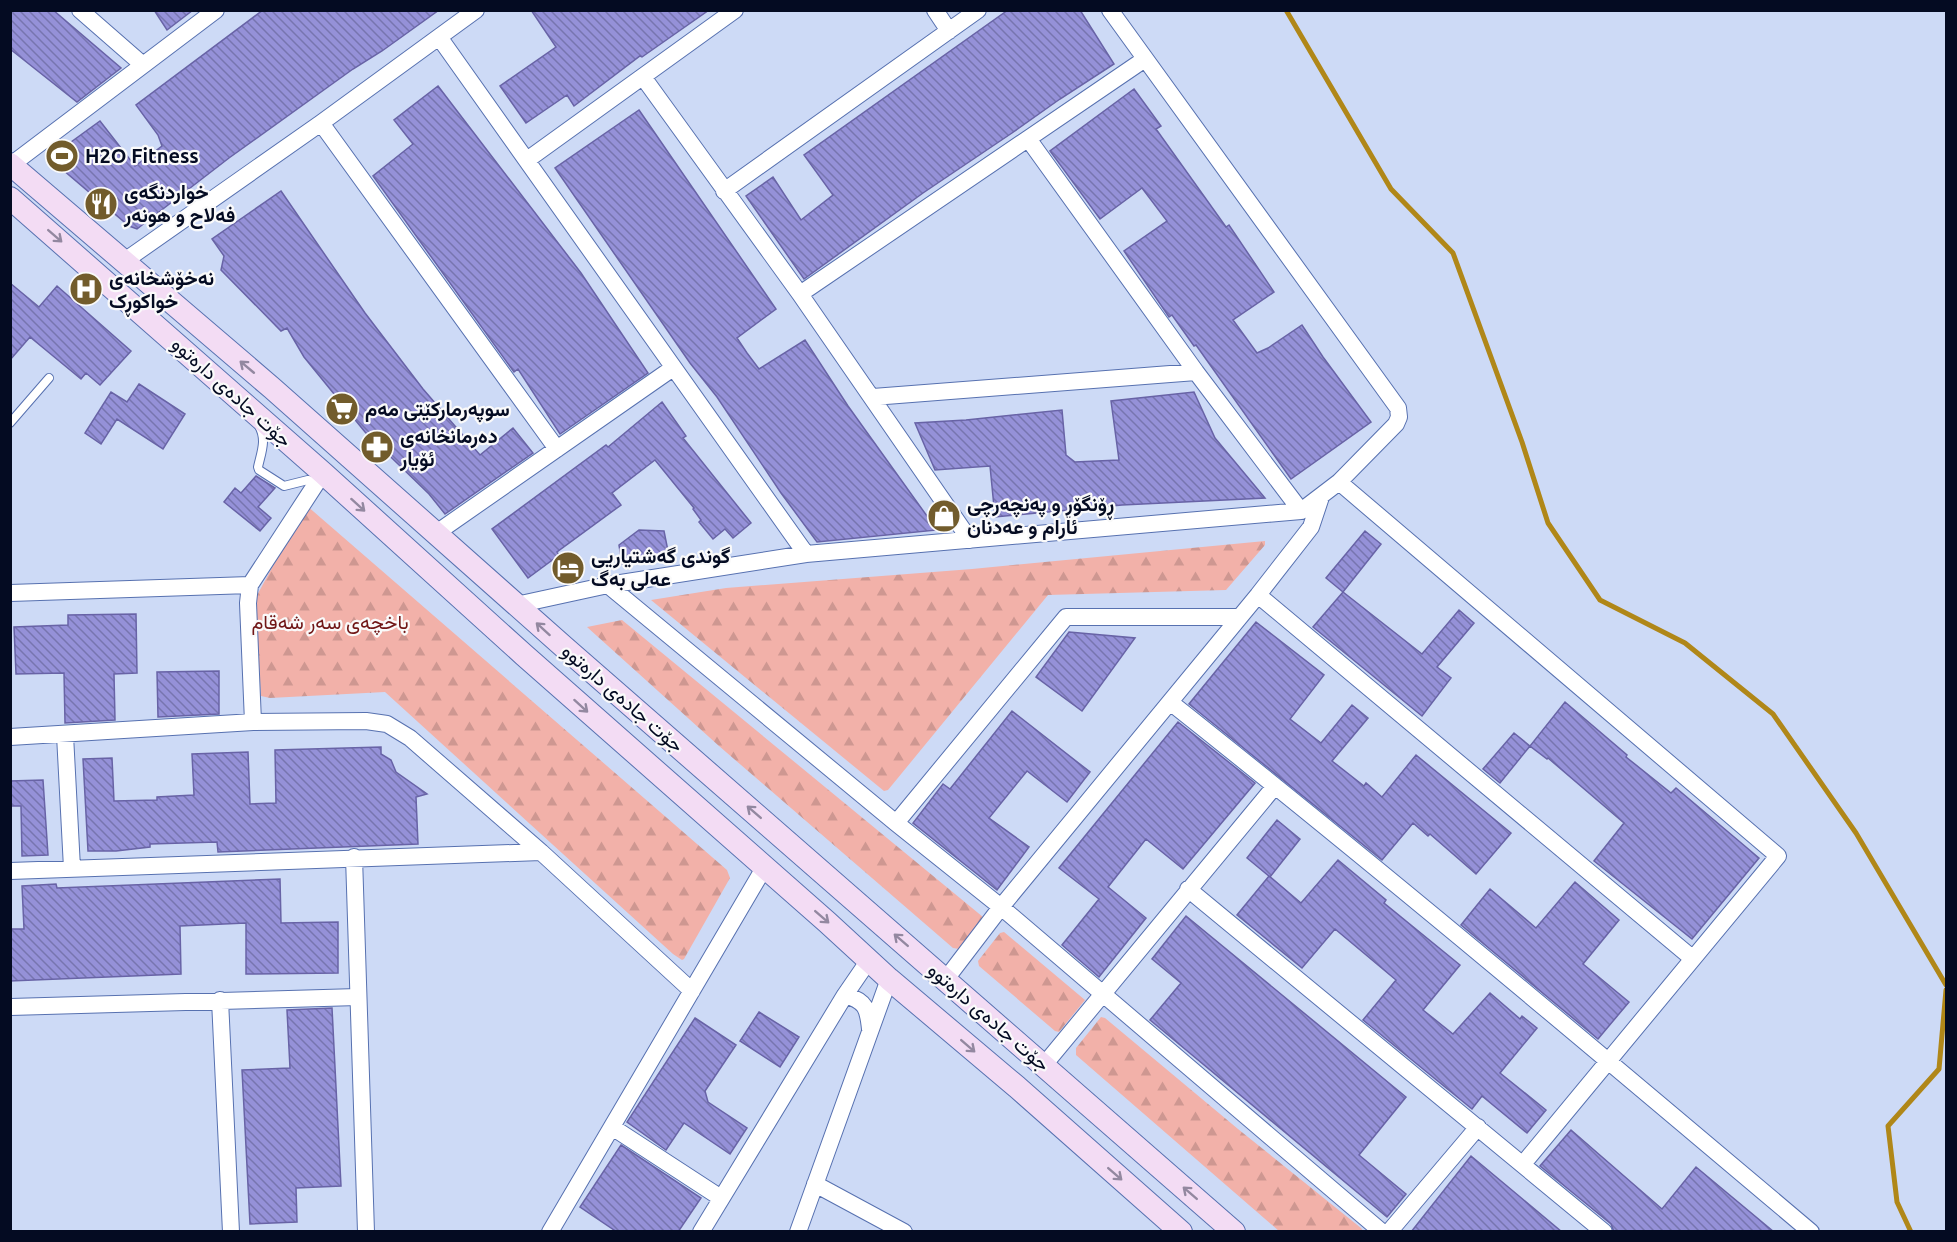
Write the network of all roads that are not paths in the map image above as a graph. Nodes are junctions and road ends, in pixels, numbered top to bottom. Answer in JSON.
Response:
{"nodes":[{"id":1,"x":80,"y":10,"type":"edge"},
{"id":2,"x":216,"y":10,"type":"edge"},
{"id":3,"x":476,"y":10,"type":"edge"},
{"id":4,"x":735,"y":10,"type":"edge"},
{"id":5,"x":935,"y":10,"type":"edge"},
{"id":6,"x":978,"y":10,"type":"edge"},
{"id":7,"x":1110,"y":10,"type":"edge"},
{"id":8,"x":949,"y":31,"type":"junction"},
{"id":9,"x":439,"y":38,"type":"junction"},
{"id":10,"x":1145,"y":59,"type":"junction"},
{"id":11,"x":143,"y":65,"type":"junction"},
{"id":12,"x":643,"y":77,"type":"junction"},
{"id":13,"x":321,"y":123,"type":"junction"},
{"id":14,"x":1029,"y":140,"type":"junction"},
{"id":15,"x":527,"y":160,"type":"junction"},
{"id":16,"x":11,"y":165,"type":"edge"},
{"id":17,"x":724,"y":191,"type":"junction"},
{"id":18,"x":10,"y":198,"type":"edge"},
{"id":19,"x":123,"y":262,"type":"junction"},
{"id":20,"x":800,"y":294,"type":"junction"},
{"id":21,"x":673,"y":368,"type":"junction"},
{"id":22,"x":1196,"y":372,"type":"junction"},
{"id":23,"x":49,"y":378,"type":"dead end"},
{"id":24,"x":873,"y":397,"type":"junction"},
{"id":25,"x":249,"y":407,"type":"junction"},
{"id":26,"x":10,"y":423,"type":"edge"},
{"id":27,"x":557,"y":449,"type":"junction"},
{"id":28,"x":320,"y":477,"type":"junction"},
{"id":29,"x":1339,"y":482,"type":"junction"},
{"id":30,"x":1322,"y":497,"type":"junction"},
{"id":31,"x":1300,"y":511,"type":"junction"},
{"id":32,"x":435,"y":534,"type":"junction"},
{"id":33,"x":970,"y":540,"type":"junction"},
{"id":34,"x":806,"y":554,"type":"junction"},
{"id":35,"x":250,"y":585,"type":"junction"},
{"id":36,"x":608,"y":585,"type":"junction"},
{"id":37,"x":10,"y":593,"type":"edge"},
{"id":38,"x":1258,"y":595,"type":"junction"},
{"id":39,"x":516,"y":604,"type":"junction"},
{"id":40,"x":1238,"y":616,"type":"junction"},
{"id":41,"x":1170,"y":702,"type":"junction"},
{"id":42,"x":253,"y":722,"type":"junction"},
{"id":43,"x":65,"y":735,"type":"junction"},
{"id":44,"x":10,"y":737,"type":"edge"},
{"id":45,"x":1275,"y":786,"type":"junction"},
{"id":46,"x":896,"y":823,"type":"junction"},
{"id":47,"x":779,"y":834,"type":"junction"},
{"id":48,"x":541,"y":852,"type":"junction"},
{"id":49,"x":354,"y":857,"type":"junction"},
{"id":50,"x":760,"y":864,"type":"junction"},
{"id":51,"x":72,"y":868,"type":"junction"},
{"id":52,"x":10,"y":871,"type":"edge"},
{"id":53,"x":1188,"y":889,"type":"junction"},
{"id":54,"x":1001,"y":907,"type":"junction"},
{"id":55,"x":1692,"y":958,"type":"junction"},
{"id":56,"x":869,"y":960,"type":"junction"},
{"id":57,"x":889,"y":979,"type":"junction"},
{"id":58,"x":946,"y":979,"type":"junction"},
{"id":59,"x":692,"y":992,"type":"junction"},
{"id":60,"x":845,"y":995,"type":"junction"},
{"id":61,"x":1102,"y":995,"type":"junction"},
{"id":62,"x":358,"y":997,"type":"junction"},
{"id":63,"x":220,"y":1000,"type":"junction"},
{"id":64,"x":10,"y":1006,"type":"edge"},
{"id":65,"x":870,"y":1030,"type":"junction"},
{"id":66,"x":1608,"y":1060,"type":"junction"},
{"id":67,"x":1044,"y":1065,"type":"junction"},
{"id":68,"x":612,"y":1127,"type":"junction"},
{"id":69,"x":1479,"y":1127,"type":"junction"},
{"id":70,"x":1523,"y":1164,"type":"junction"},
{"id":71,"x":815,"y":1184,"type":"junction"},
{"id":72,"x":721,"y":1198,"type":"junction"},
{"id":73,"x":895,"y":1229,"type":"edge"},
{"id":74,"x":231,"y":1232,"type":"edge"},
{"id":75,"x":366,"y":1232,"type":"edge"},
{"id":76,"x":550,"y":1232,"type":"edge"},
{"id":77,"x":701,"y":1232,"type":"edge"},
{"id":78,"x":798,"y":1232,"type":"edge"},
{"id":79,"x":1181,"y":1232,"type":"edge"},
{"id":80,"x":1234,"y":1232,"type":"edge"},
{"id":81,"x":1382,"y":1232,"type":"edge"},
{"id":82,"x":1389,"y":1232,"type":"edge"},
{"id":83,"x":1604,"y":1232,"type":"edge"},
{"id":84,"x":1811,"y":1232,"type":"edge"}],
"edges":[{"from":1,"to":11,"type":"street"},
{"from":2,"to":11,"type":"street"},
{"from":3,"to":9,"type":"street"},
{"from":4,"to":12,"type":"street"},
{"from":5,"to":8,"type":"street"},
{"from":6,"to":8,"type":"street"},
{"from":7,"to":10,"type":"street"},
{"from":8,"to":17,"type":"street"},
{"from":9,"to":13,"type":"street"},
{"from":9,"to":15,"type":"street"},
{"from":10,"to":14,"type":"street"},
{"from":10,"to":29,"type":"street"},
{"from":11,"to":16,"type":"street"},
{"from":12,"to":15,"type":"street"},
{"from":12,"to":17,"type":"street"},
{"from":13,"to":19,"type":"street"},
{"from":13,"to":27,"type":"street"},
{"from":14,"to":20,"type":"street"},
{"from":14,"to":22,"type":"street"},
{"from":15,"to":21,"type":"street"},
{"from":16,"to":19,"type":"main road","name":"جۆت جادەی دارەتوو"},
{"from":17,"to":20,"type":"street"},
{"from":18,"to":25,"type":"main road","name":"جۆت جادەی دارەتوو","one_way":true},
{"from":32,"to":19,"type":"main road","name":"جۆت جادەی دارەتوو","one_way":true},
{"from":20,"to":24,"type":"street"},
{"from":21,"to":27,"type":"street"},
{"from":21,"to":34,"type":"street"},
{"from":22,"to":24,"type":"street"},
{"from":22,"to":31,"type":"street"},
{"from":23,"to":26,"type":"lane"},
{"from":24,"to":33,"type":"street"},
{"from":25,"to":28,"type":"main road","name":"جۆت جادەی دارەتوو"},
{"from":25,"to":28,"type":"lane"},
{"from":27,"to":32,"type":"street"},
{"from":28,"to":35,"type":"street"},
{"from":28,"to":50,"type":"main road","name":"جۆت جادەی دارەتوو","one_way":true},
{"from":29,"to":30,"type":"street"},
{"from":29,"to":55,"type":"street"},
{"from":30,"to":31,"type":"street"},
{"from":30,"to":38,"type":"street"},
{"from":31,"to":33,"type":"street"},
{"from":32,"to":39,"type":"main road","name":"جۆت جادەی دارەتوو"},
{"from":33,"to":34,"type":"street"},
{"from":34,"to":36,"type":"street"},
{"from":35,"to":37,"type":"street"},
{"from":35,"to":42,"type":"street"},
{"from":36,"to":39,"type":"street"},
{"from":36,"to":46,"type":"street"},
{"from":38,"to":40,"type":"street"},
{"from":38,"to":55,"type":"street"},
{"from":47,"to":39,"type":"main road","name":"جۆت جادەی دارەتوو","one_way":true},
{"from":40,"to":41,"type":"street"},
{"from":40,"to":46,"type":"street"},
{"from":41,"to":45,"type":"street"},
{"from":41,"to":54,"type":"street"},
{"from":42,"to":43,"type":"street"},
{"from":42,"to":48,"type":"street"},
{"from":43,"to":44,"type":"street"},
{"from":43,"to":51,"type":"street"},
{"from":45,"to":53,"type":"street"},
{"from":45,"to":66,"type":"street"},
{"from":46,"to":54,"type":"street"},
{"from":47,"to":50,"type":"main road"},
{"from":58,"to":47,"type":"main road","name":"جۆت جادەی دارەتوو","one_way":true},
{"from":48,"to":49,"type":"street"},
{"from":48,"to":59,"type":"street"},
{"from":49,"to":51,"type":"street"},
{"from":49,"to":62,"type":"street"},
{"from":50,"to":56,"type":"main road","name":"جۆت جادەی دارەتوو","one_way":true},
{"from":50,"to":59,"type":"street"},
{"from":51,"to":52,"type":"street"},
{"from":53,"to":61,"type":"street"},
{"from":53,"to":69,"type":"street"},
{"from":54,"to":58,"type":"street"},
{"from":54,"to":61,"type":"street"},
{"from":55,"to":66,"type":"street"},
{"from":56,"to":57,"type":"main road","name":"جۆت جادەی دارەتوو"},
{"from":56,"to":60,"type":"street"},
{"from":57,"to":65,"type":"street"},
{"from":57,"to":79,"type":"main road","name":"جۆت جادەی دارەتوو","one_way":true},
{"from":58,"to":67,"type":"main road","name":"جۆت جادەی دارەتوو"},
{"from":59,"to":68,"type":"street"},
{"from":60,"to":65,"type":"street"},
{"from":60,"to":72,"type":"street"},
{"from":61,"to":67,"type":"street"},
{"from":61,"to":81,"type":"street"},
{"from":62,"to":63,"type":"street"},
{"from":62,"to":75,"type":"street"},
{"from":63,"to":64,"type":"street"},
{"from":63,"to":74,"type":"street"},
{"from":65,"to":71,"type":"street"},
{"from":66,"to":70,"type":"street"},
{"from":66,"to":84,"type":"street"},
{"from":80,"to":67,"type":"main road","name":"جۆت جادەی دارەتوو","one_way":true},
{"from":68,"to":72,"type":"street"},
{"from":68,"to":76,"type":"street"},
{"from":69,"to":70,"type":"street"},
{"from":69,"to":82,"type":"street"},
{"from":70,"to":83,"type":"street"},
{"from":71,"to":73,"type":"street"},
{"from":71,"to":78,"type":"street"},
{"from":72,"to":77,"type":"street"}]}
